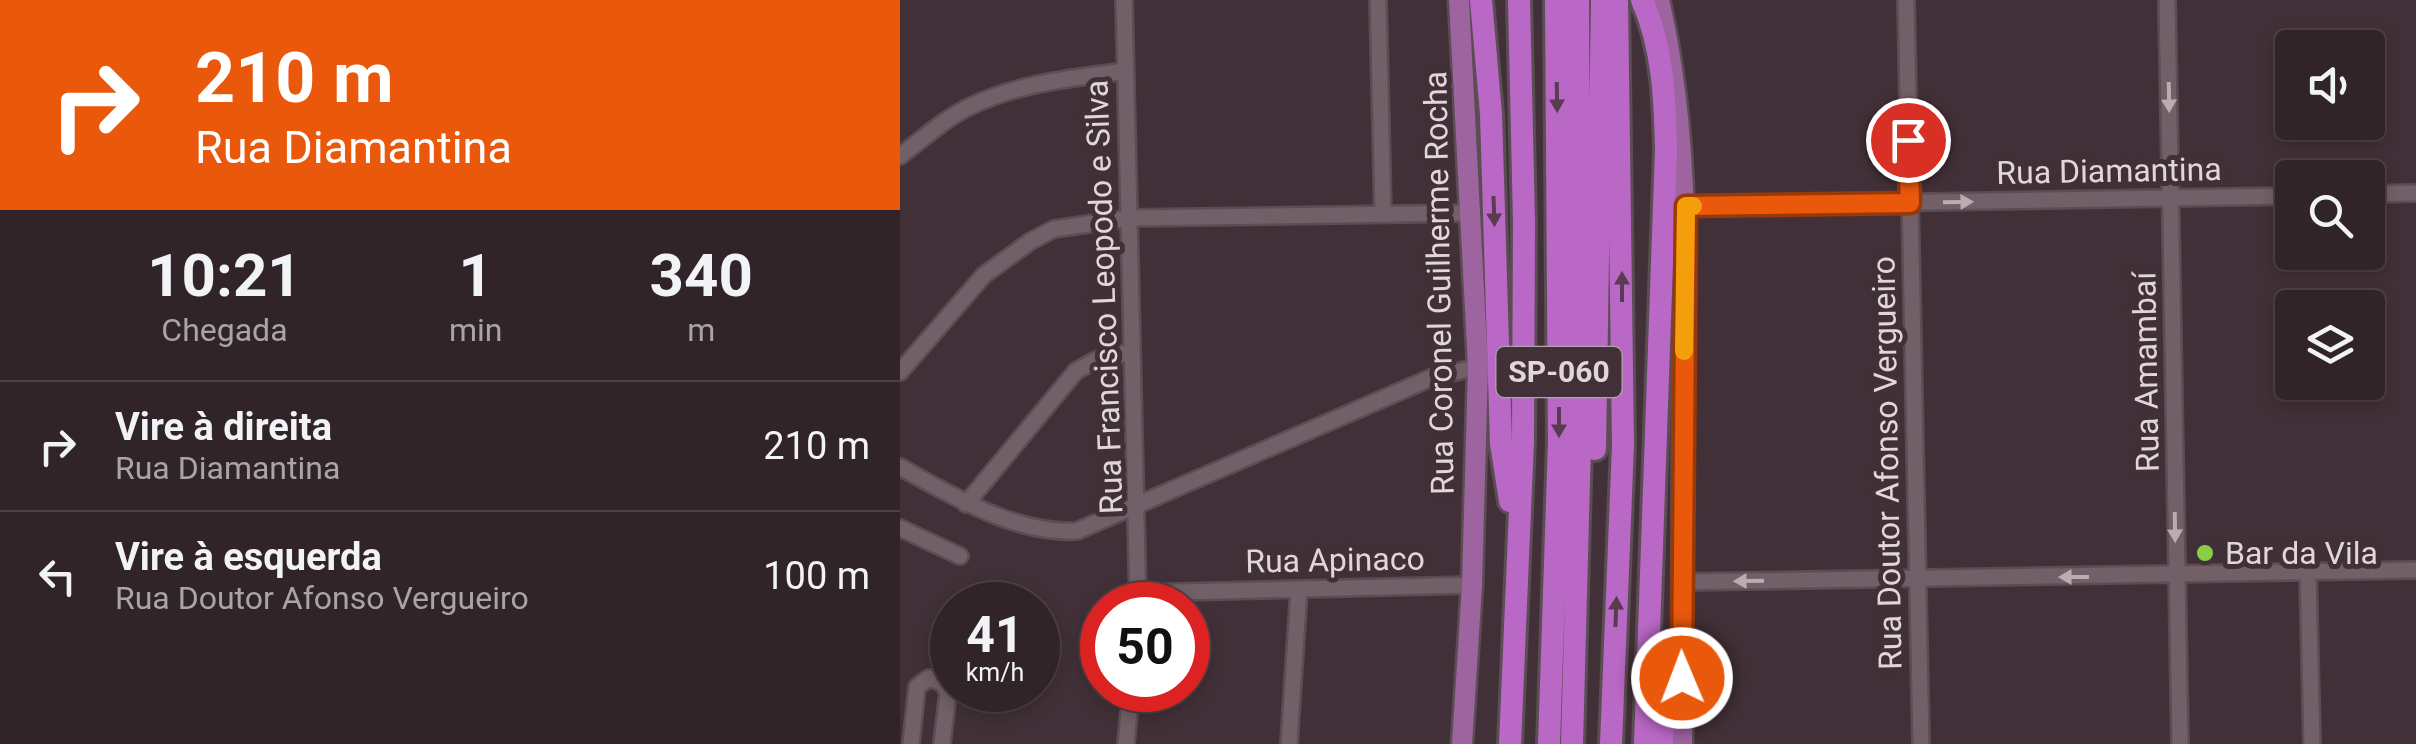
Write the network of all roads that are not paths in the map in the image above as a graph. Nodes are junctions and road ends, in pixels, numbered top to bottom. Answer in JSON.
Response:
{"nodes":[{"id":1,"x":1124,"y":0,"type":"edge"},
{"id":2,"x":1378,"y":0,"type":"edge"},
{"id":3,"x":1460,"y":0,"type":"edge"},
{"id":4,"x":1480,"y":0,"type":"edge"},
{"id":5,"x":1519,"y":0,"type":"edge"},
{"id":6,"x":1556,"y":0,"type":"edge"},
{"id":7,"x":1578,"y":0,"type":"edge"},
{"id":8,"x":1602,"y":0,"type":"edge"},
{"id":9,"x":1617,"y":0,"type":"edge"},
{"id":10,"x":1642,"y":0,"type":"edge"},
{"id":11,"x":1659,"y":0,"type":"edge"},
{"id":12,"x":1906,"y":0,"type":"edge"},
{"id":13,"x":2166,"y":0,"type":"edge"},
{"id":14,"x":1125,"y":71,"type":"junction"},
{"id":15,"x":900,"y":156,"type":"edge"},
{"id":16,"x":2416,"y":193,"type":"edge"},
{"id":17,"x":2385,"y":194,"type":"edge"},
{"id":18,"x":2275,"y":196,"type":"edge"},
{"id":19,"x":2171,"y":198,"type":"junction"},
{"id":20,"x":1910,"y":203,"type":"junction"},
{"id":21,"x":1686,"y":206,"type":"junction"},
{"id":22,"x":1471,"y":213,"type":"junction"},
{"id":23,"x":1383,"y":214,"type":"junction"},
{"id":24,"x":1130,"y":218,"type":"junction"},
{"id":25,"x":1130,"y":352,"type":"junction"},
{"id":26,"x":1478,"y":367,"type":"junction"},
{"id":27,"x":900,"y":372,"type":"edge"},
{"id":28,"x":900,"y":466,"type":"edge"},
{"id":29,"x":1655,"y":497,"type":"junction"},
{"id":30,"x":966,"y":504,"type":"junction"},
{"id":31,"x":1136,"y":507,"type":"junction"},
{"id":32,"x":900,"y":528,"type":"edge"},
{"id":33,"x":1517,"y":548,"type":"junction"},
{"id":34,"x":960,"y":556,"type":"dead end"},
{"id":35,"x":2416,"y":570,"type":"edge"},
{"id":36,"x":2308,"y":572,"type":"junction"},
{"id":37,"x":2176,"y":576,"type":"junction"},
{"id":38,"x":1918,"y":578,"type":"junction"},
{"id":39,"x":1138,"y":582,"type":"edge"},
{"id":40,"x":1681,"y":582,"type":"junction"},
{"id":41,"x":1472,"y":585,"type":"junction"},
{"id":42,"x":1299,"y":588,"type":"junction"},
{"id":43,"x":1210,"y":594,"type":"edge"},
{"id":44,"x":1574,"y":675,"type":"junction"},
{"id":45,"x":1129,"y":712,"type":"edge"},
{"id":46,"x":911,"y":744,"type":"edge"},
{"id":47,"x":942,"y":744,"type":"edge"},
{"id":48,"x":1126,"y":744,"type":"edge"},
{"id":49,"x":1289,"y":744,"type":"edge"},
{"id":50,"x":1462,"y":744,"type":"edge"},
{"id":51,"x":1510,"y":744,"type":"edge"},
{"id":52,"x":1549,"y":744,"type":"edge"},
{"id":53,"x":1572,"y":744,"type":"edge"},
{"id":54,"x":1611,"y":744,"type":"edge"},
{"id":55,"x":1644,"y":744,"type":"edge"},
{"id":56,"x":1662,"y":744,"type":"edge"},
{"id":57,"x":1682,"y":744,"type":"edge"},
{"id":58,"x":1921,"y":744,"type":"edge"},
{"id":59,"x":2180,"y":744,"type":"edge"},
{"id":60,"x":2312,"y":744,"type":"edge"}],
"edges":[{"from":1,"to":14,"type":"street","name":"Rua Francisco Leopodo e Silva"},
{"from":2,"to":23,"type":"street"},
{"from":3,"to":22,"type":"main road","name":"Rua Coronel Guilherme Rocha"},
{"from":4,"to":33,"type":"highway","one_way":true},
{"from":5,"to":33,"type":"highway","number":"SP-060"},
{"from":6,"to":52,"type":"highway","number":"SP-060","one_way":true},
{"from":7,"to":44,"type":"highway","number":"SP-060"},
{"from":8,"to":44,"type":"highway"},
{"from":54,"to":9,"type":"highway","number":"SP-060","one_way":true},
{"from":10,"to":29,"type":"highway"},
{"from":11,"to":21,"type":"main road"},
{"from":12,"to":20,"type":"street","name":"Rua Doutor Afonso Vergueiro"},
{"from":13,"to":19,"type":"street","name":"Rua Amambaí","one_way":true},
{"from":14,"to":15,"type":"street"},
{"from":14,"to":24,"type":"street","name":"Rua Francisco Leopodo e Silva"},
{"from":16,"to":17,"type":"street"},
{"from":18,"to":19,"type":"street","name":"Rua Diamantina"},
{"from":20,"to":19,"type":"street","name":"Rua Diamantina","one_way":true},
{"from":19,"to":37,"type":"street","name":"Rua Amambaí","one_way":true},
{"from":20,"to":21,"type":"street","name":"Rua Diamantina"},
{"from":20,"to":38,"type":"street","name":"Rua Doutor Afonso Vergueiro"},
{"from":21,"to":40,"type":"main road"},
{"from":22,"to":23,"type":"street"},
{"from":22,"to":26,"type":"main road","name":"Rua Coronel Guilherme Rocha"},
{"from":23,"to":24,"type":"street"},
{"from":24,"to":25,"type":"street","name":"Rua Francisco Leopodo e Silva"},
{"from":24,"to":27,"type":"street"},
{"from":25,"to":30,"type":"street"},
{"from":25,"to":31,"type":"street","name":"Rua Francisco Leopodo e Silva"},
{"from":26,"to":31,"type":"street"},
{"from":26,"to":41,"type":"main road","name":"Rua Coronel Guilherme Rocha"},
{"from":28,"to":30,"type":"street"},
{"from":29,"to":55,"type":"highway"},
{"from":29,"to":56,"type":"highway"},
{"from":30,"to":31,"type":"street"},
{"from":31,"to":39,"type":"street","name":"Rua Francisco Leopodo e Silva"},
{"from":32,"to":34,"type":"street"},
{"from":33,"to":51,"type":"highway","number":"SP-060"},
{"from":35,"to":36,"type":"street"},
{"from":36,"to":37,"type":"street"},
{"from":36,"to":60,"type":"street"},
{"from":37,"to":38,"type":"street","one_way":true},
{"from":37,"to":59,"type":"street","name":"Rua Amambaí"},
{"from":38,"to":40,"type":"street","one_way":true},
{"from":38,"to":58,"type":"street","name":"Rua Doutor Afonso Vergueiro"},
{"from":40,"to":57,"type":"main road"},
{"from":41,"to":42,"type":"street","name":"Rua Apinaco"},
{"from":41,"to":50,"type":"main road","name":"Rua Coronel Guilherme Rocha"},
{"from":42,"to":43,"type":"street","name":"Rua Apinaco"},
{"from":42,"to":49,"type":"street"},
{"from":44,"to":53,"type":"highway","number":"SP-060"},
{"from":45,"to":48,"type":"street"},
{"from":46,"to":47,"type":"street"}]}
